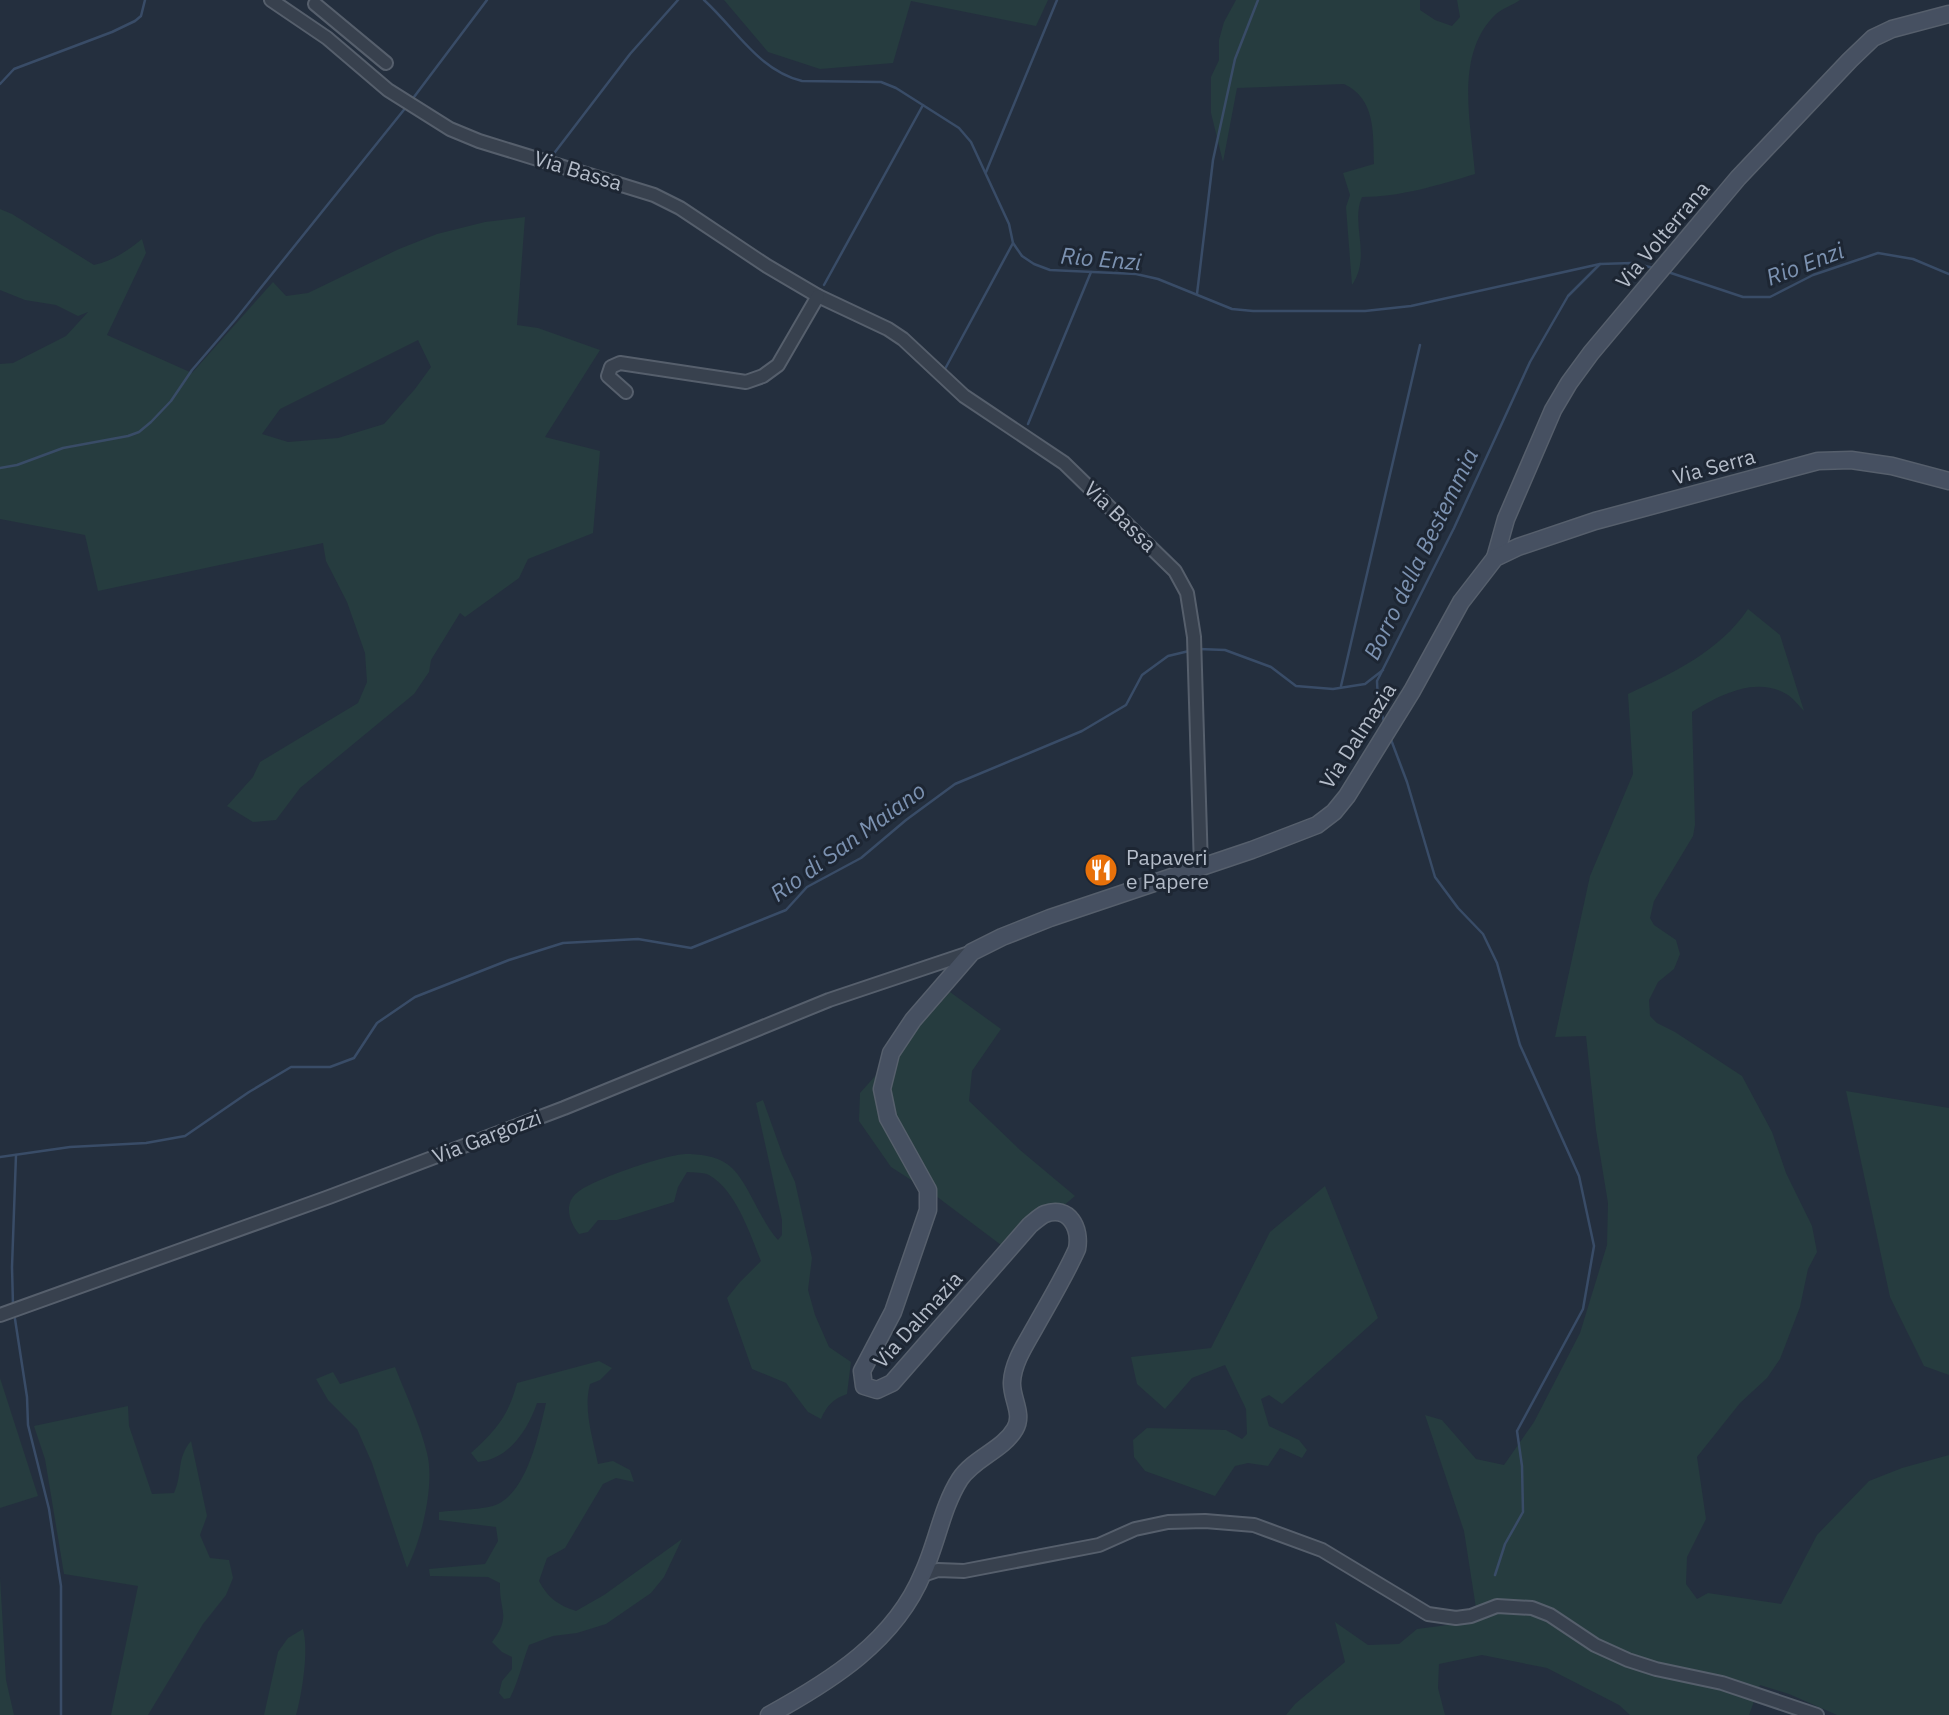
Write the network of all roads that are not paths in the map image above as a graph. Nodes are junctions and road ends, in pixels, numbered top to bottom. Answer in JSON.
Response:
{"nodes":[{"id":1,"x":271,"y":0,"type":"edge"},
{"id":2,"x":315,"y":4,"type":"dead end"},
{"id":3,"x":1949,"y":14,"type":"edge"},
{"id":4,"x":350,"y":34,"type":"junction"},
{"id":5,"x":338,"y":48,"type":"junction"},
{"id":6,"x":386,"y":63,"type":"dead end"},
{"id":7,"x":818,"y":296,"type":"junction"},
{"id":8,"x":626,"y":392,"type":"dead end"},
{"id":9,"x":1949,"y":481,"type":"edge"},
{"id":10,"x":1495,"y":558,"type":"junction"},
{"id":11,"x":1201,"y":867,"type":"junction"},
{"id":12,"x":972,"y":952,"type":"junction"},
{"id":13,"x":0,"y":1315,"type":"edge"},
{"id":14,"x":923,"y":1575,"type":"junction"},
{"id":15,"x":769,"y":1715,"type":"edge"},
{"id":16,"x":1817,"y":1715,"type":"edge"}],
"edges":[{"from":1,"to":5,"type":"street","name":"Via Bassa"},
{"from":2,"to":4,"type":"street"},
{"from":3,"to":10,"type":"main road","name":"Via Volterrana"},
{"from":4,"to":5,"type":"street"},
{"from":4,"to":6,"type":"street"},
{"from":5,"to":7,"type":"street","name":"Via Bassa"},
{"from":7,"to":8,"type":"street"},
{"from":7,"to":11,"type":"street","name":"Via Bassa"},
{"from":9,"to":10,"type":"main road","name":"Via Serra"},
{"from":10,"to":11,"type":"main road","name":"Via Dalmazia"},
{"from":11,"to":12,"type":"main road","name":"Via Dalmazia"},
{"from":12,"to":13,"type":"street","name":"Via Gargozzi"},
{"from":12,"to":14,"type":"main road","name":"Via Dalmazia"},
{"from":14,"to":15,"type":"main road","name":"Via Dalmazia"},
{"from":14,"to":16,"type":"street"}]}
